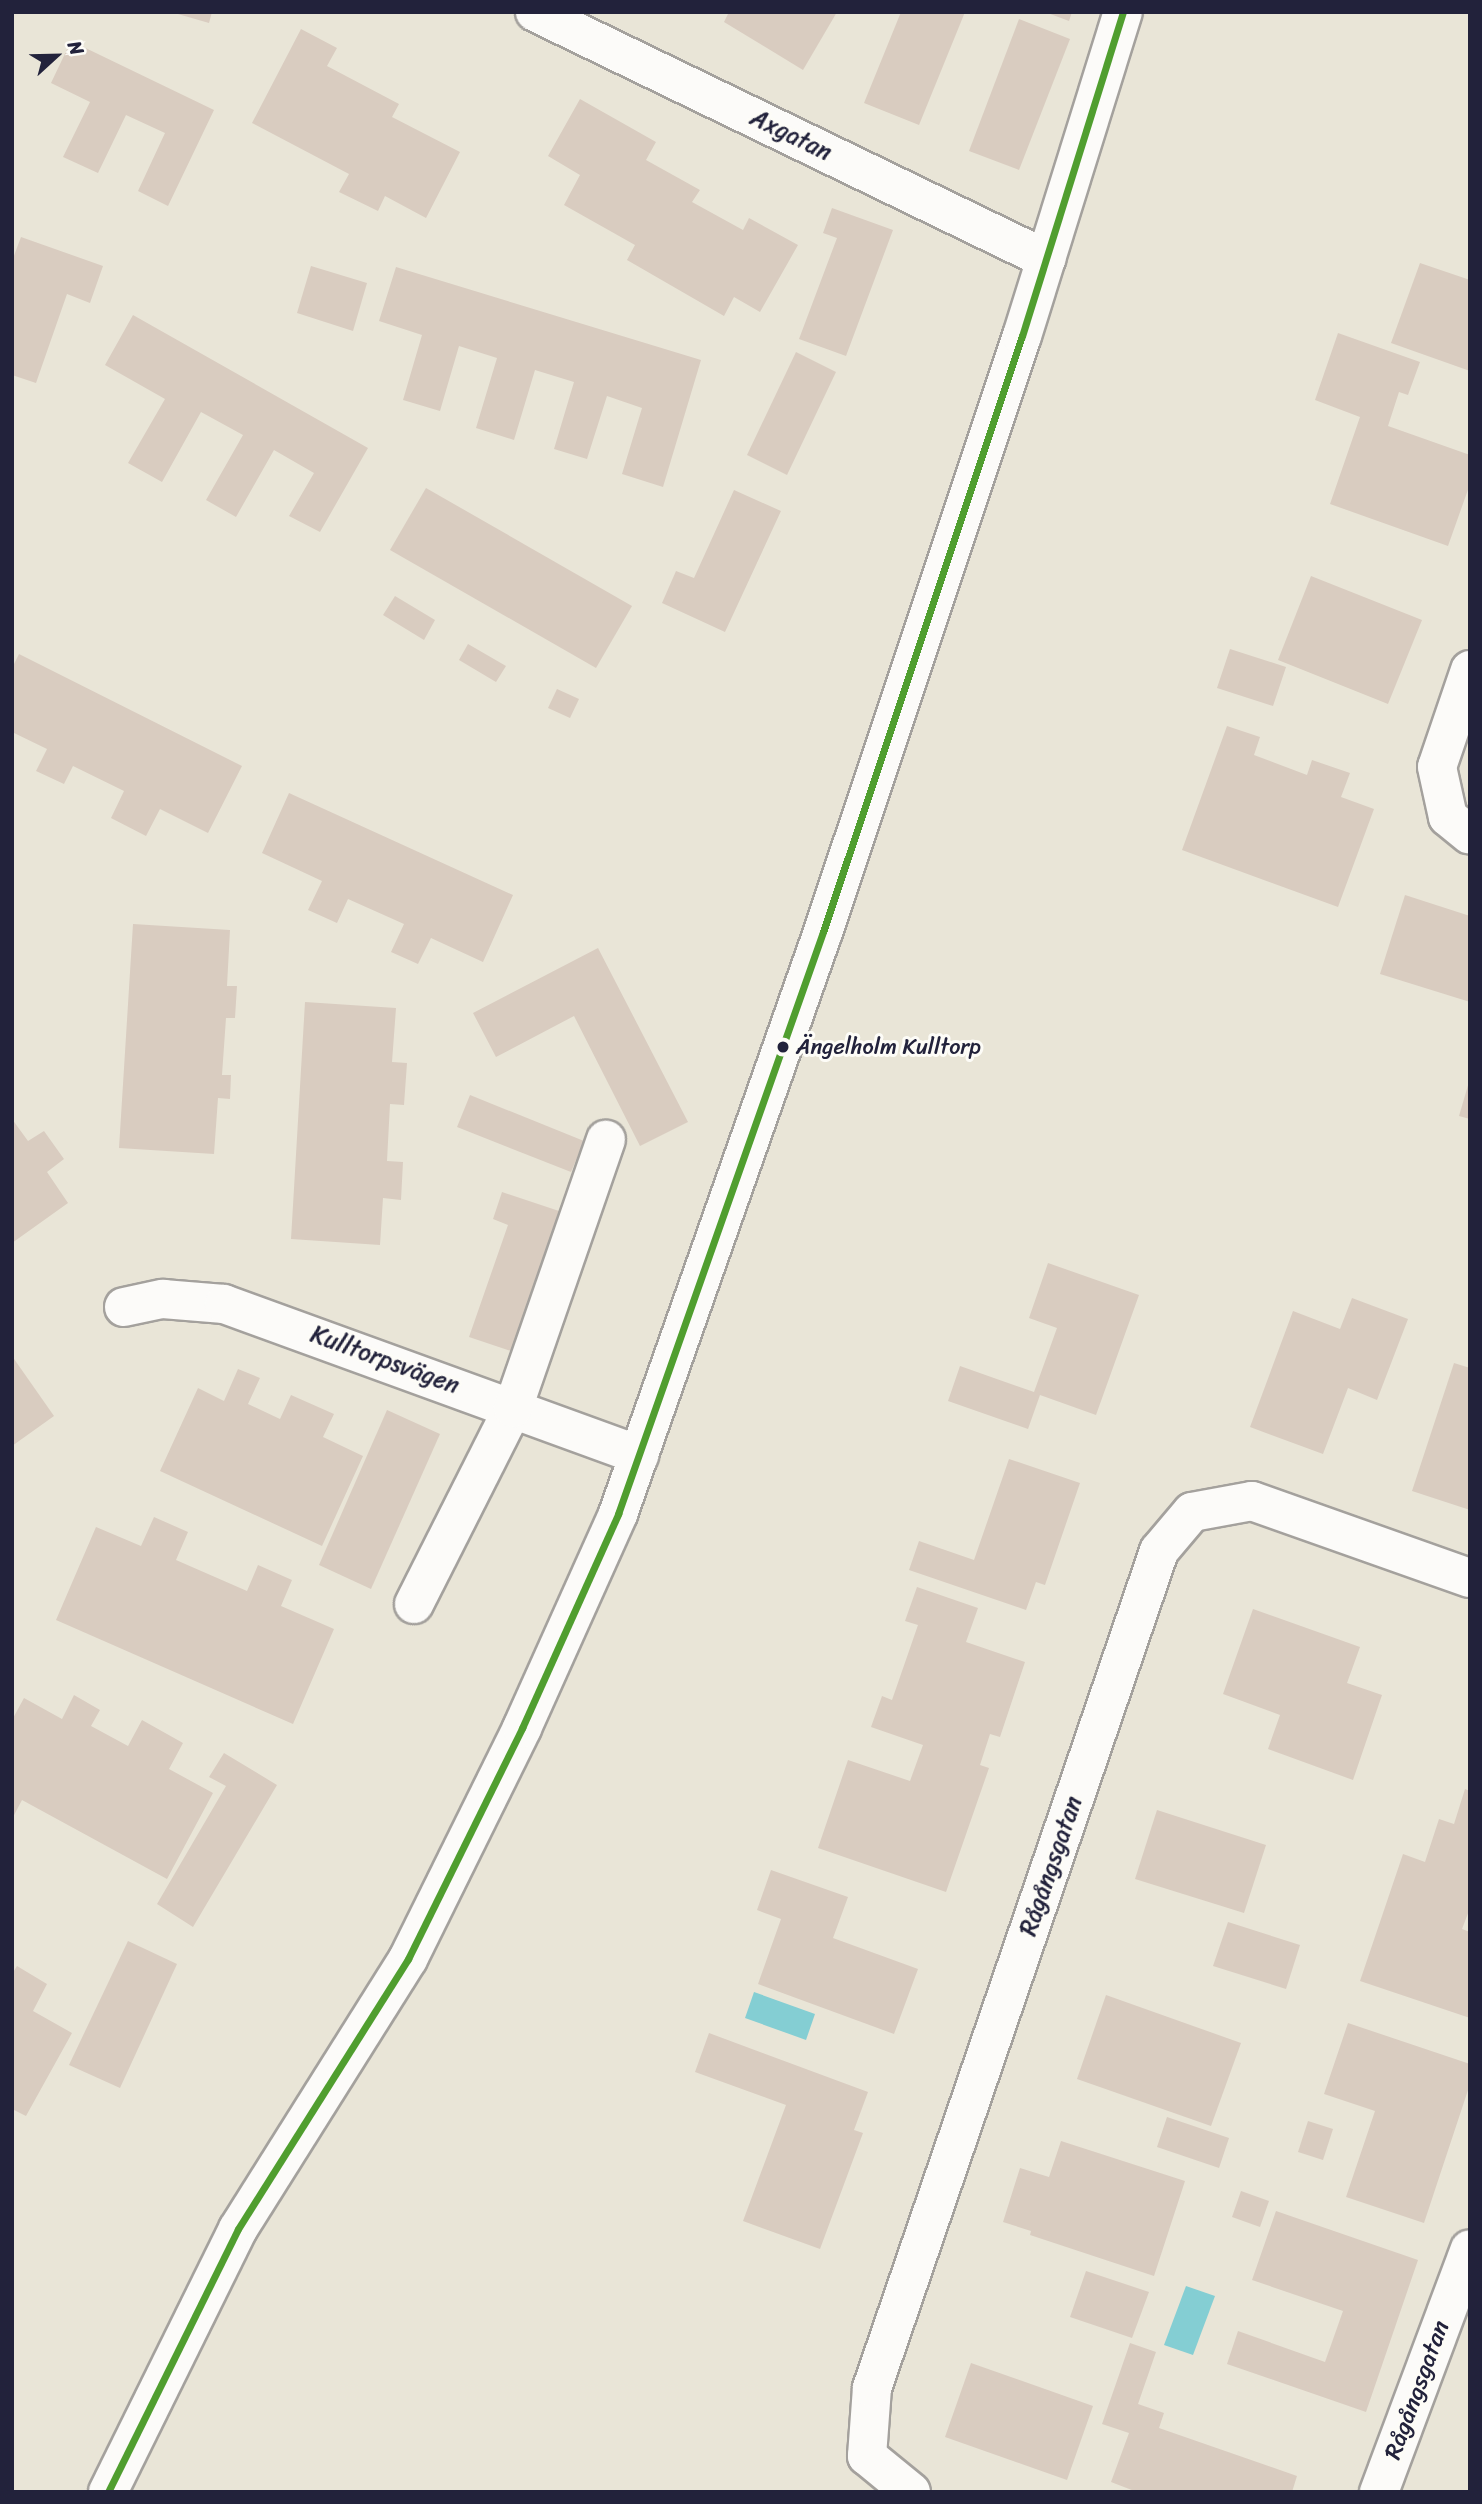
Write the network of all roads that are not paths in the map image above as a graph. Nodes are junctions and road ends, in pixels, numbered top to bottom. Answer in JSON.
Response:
{"nodes":[{"id":1,"x":535,"y":12,"type":"edge"},
{"id":2,"x":1123,"y":12,"type":"edge"},
{"id":3,"x":1046,"y":258,"type":"junction"},
{"id":4,"x":1470,"y":670,"type":"edge"},
{"id":5,"x":1470,"y":835,"type":"edge"},
{"id":6,"x":606,"y":1140,"type":"dead end"},
{"id":7,"x":124,"y":1307,"type":"dead end"},
{"id":8,"x":513,"y":1408,"type":"junction"},
{"id":9,"x":639,"y":1455,"type":"junction"},
{"id":10,"x":1470,"y":1578,"type":"edge"},
{"id":11,"x":414,"y":1604,"type":"dead end"},
{"id":12,"x":1470,"y":2249,"type":"edge"},
{"id":13,"x":108,"y":2492,"type":"edge"},
{"id":14,"x":911,"y":2492,"type":"edge"},
{"id":15,"x":1379,"y":2492,"type":"edge"}],
"edges":[{"from":1,"to":3,"type":"street","name":"Axgatan"},
{"from":2,"to":3,"type":"street"},
{"from":3,"to":9,"type":"street"},
{"from":4,"to":5,"type":"street"},
{"from":6,"to":8,"type":"street"},
{"from":7,"to":8,"type":"street","name":"Kulltorpsvägen"},
{"from":8,"to":9,"type":"street","name":"Kulltorpsvägen"},
{"from":8,"to":11,"type":"street"},
{"from":9,"to":13,"type":"street"},
{"from":10,"to":14,"type":"street","name":"Rågångsgatan"},
{"from":12,"to":15,"type":"street","name":"Rågångsgatan"}]}
